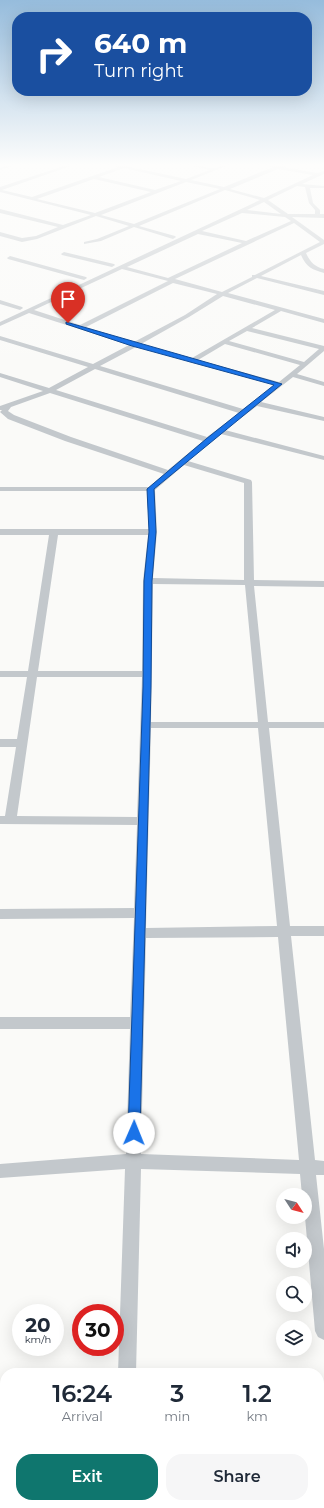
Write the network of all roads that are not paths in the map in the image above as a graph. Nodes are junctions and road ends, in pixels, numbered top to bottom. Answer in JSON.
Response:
{"nodes":[{"id":1,"x":46,"y":233,"type":"edge"},
{"id":2,"x":112,"y":233,"type":"edge"},
{"id":3,"x":159,"y":233,"type":"edge"},
{"id":4,"x":181,"y":233,"type":"edge"},
{"id":5,"x":195,"y":233,"type":"edge"},
{"id":6,"x":204,"y":233,"type":"edge"},
{"id":7,"x":264,"y":233,"type":"edge"},
{"id":8,"x":312,"y":233,"type":"edge"},
{"id":9,"x":0,"y":234,"type":"edge"},
{"id":10,"x":173,"y":237,"type":"junction"},
{"id":11,"x":324,"y":242,"type":"edge"},
{"id":12,"x":86,"y":243,"type":"dead end"},
{"id":13,"x":247,"y":243,"type":"junction"},
{"id":14,"x":303,"y":252,"type":"junction"},
{"id":15,"x":64,"y":254,"type":"dead end"},
{"id":16,"x":10,"y":258,"type":"dead end"},
{"id":17,"x":112,"y":265,"type":"junction"},
{"id":18,"x":122,"y":267,"type":"junction"},
{"id":19,"x":324,"y":271,"type":"edge"},
{"id":20,"x":254,"y":276,"type":"junction"},
{"id":21,"x":84,"y":278,"type":"junction"},
{"id":22,"x":172,"y":280,"type":"junction"},
{"id":23,"x":324,"y":293,"type":"edge"},
{"id":24,"x":222,"y":294,"type":"junction"},
{"id":25,"x":0,"y":302,"type":"edge"},
{"id":26,"x":20,"y":308,"type":"junction"},
{"id":27,"x":280,"y":309,"type":"junction"},
{"id":28,"x":29,"y":311,"type":"junction"},
{"id":29,"x":0,"y":318,"type":"edge"},
{"id":30,"x":324,"y":321,"type":"edge"},
{"id":31,"x":0,"y":324,"type":"edge"},
{"id":32,"x":81,"y":327,"type":"junction"},
{"id":33,"x":248,"y":329,"type":"junction"},
{"id":34,"x":0,"y":338,"type":"edge"},
{"id":35,"x":225,"y":342,"type":"junction"},
{"id":36,"x":134,"y":344,"type":"junction"},
{"id":37,"x":323,"y":350,"type":"edge"},
{"id":38,"x":191,"y":361,"type":"junction"},
{"id":39,"x":305,"y":364,"type":"junction"},
{"id":40,"x":94,"y":367,"type":"junction"},
{"id":41,"x":0,"y":375,"type":"edge"},
{"id":42,"x":292,"y":375,"type":"junction"},
{"id":43,"x":23,"y":382,"type":"junction"},
{"id":44,"x":279,"y":384,"type":"junction"},
{"id":45,"x":324,"y":384,"type":"edge"},
{"id":46,"x":51,"y":390,"type":"junction"},
{"id":47,"x":255,"y":403,"type":"junction"},
{"id":48,"x":4,"y":407,"type":"edge"},
{"id":49,"x":244,"y":412,"type":"junction"},
{"id":50,"x":324,"y":419,"type":"edge"},
{"id":51,"x":220,"y":431,"type":"junction"},
{"id":52,"x":208,"y":440,"type":"junction"},
{"id":53,"x":324,"y":458,"type":"edge"},
{"id":54,"x":182,"y":462,"type":"junction"},
{"id":55,"x":169,"y":473,"type":"junction"},
{"id":56,"x":0,"y":489,"type":"edge"},
{"id":57,"x":150,"y":489,"type":"junction"},
{"id":58,"x":0,"y":532,"type":"edge"},
{"id":59,"x":54,"y":532,"type":"junction"},
{"id":60,"x":152,"y":532,"type":"junction"},
{"id":61,"x":148,"y":581,"type":"junction"},
{"id":62,"x":249,"y":583,"type":"junction"},
{"id":63,"x":324,"y":584,"type":"edge"},
{"id":64,"x":0,"y":674,"type":"edge"},
{"id":65,"x":33,"y":674,"type":"junction"},
{"id":66,"x":147,"y":674,"type":"junction"},
{"id":67,"x":146,"y":724,"type":"junction"},
{"id":68,"x":324,"y":725,"type":"edge"},
{"id":69,"x":265,"y":726,"type":"junction"},
{"id":70,"x":0,"y":743,"type":"edge"},
{"id":71,"x":22,"y":743,"type":"junction"},
{"id":72,"x":5,"y":820,"type":"edge"},
{"id":73,"x":143,"y":821,"type":"junction"},
{"id":74,"x":140,"y":913,"type":"junction"},
{"id":75,"x":0,"y":914,"type":"edge"},
{"id":76,"x":284,"y":931,"type":"junction"},
{"id":77,"x":324,"y":931,"type":"edge"},
{"id":78,"x":140,"y":933,"type":"junction"},
{"id":79,"x":0,"y":1023,"type":"edge"},
{"id":80,"x":137,"y":1023,"type":"junction"},
{"id":81,"x":133,"y":1162,"type":"junction"},
{"id":82,"x":307,"y":1168,"type":"junction"},
{"id":83,"x":324,"y":1168,"type":"edge"},
{"id":84,"x":0,"y":1171,"type":"edge"},
{"id":85,"x":324,"y":1331,"type":"edge"},
{"id":86,"x":127,"y":1368,"type":"edge"}],
"edges":[{"from":1,"to":9,"type":"street"},
{"from":2,"to":12,"type":"street"},
{"from":3,"to":10,"type":"street"},
{"from":4,"to":10,"type":"street"},
{"from":5,"to":18,"type":"street"},
{"from":6,"to":13,"type":"street"},
{"from":7,"to":13,"type":"street"},
{"from":8,"to":11,"type":"street"},
{"from":10,"to":17,"type":"street"},
{"from":11,"to":14,"type":"street"},
{"from":13,"to":22,"type":"street"},
{"from":14,"to":19,"type":"street"},
{"from":14,"to":20,"type":"street"},
{"from":15,"to":17,"type":"street"},
{"from":16,"to":21,"type":"street"},
{"from":17,"to":21,"type":"street"},
{"from":18,"to":22,"type":"street"},
{"from":18,"to":28,"type":"street"},
{"from":20,"to":23,"type":"street"},
{"from":20,"to":24,"type":"street"},
{"from":21,"to":26,"type":"street"},
{"from":22,"to":24,"type":"street"},
{"from":22,"to":32,"type":"street"},
{"from":24,"to":27,"type":"street"},
{"from":24,"to":36,"type":"street"},
{"from":25,"to":26,"type":"street"},
{"from":26,"to":29,"type":"street"},
{"from":27,"to":30,"type":"street"},
{"from":27,"to":33,"type":"street"},
{"from":28,"to":31,"type":"street"},
{"from":28,"to":32,"type":"street"},
{"from":32,"to":36,"type":"street"},
{"from":33,"to":35,"type":"street"},
{"from":33,"to":37,"type":"street"},
{"from":34,"to":40,"type":"street"},
{"from":35,"to":38,"type":"street"},
{"from":35,"to":39,"type":"street"},
{"from":36,"to":38,"type":"street"},
{"from":36,"to":40,"type":"street"},
{"from":37,"to":39,"type":"street"},
{"from":38,"to":44,"type":"street"},
{"from":39,"to":42,"type":"street"},
{"from":40,"to":46,"type":"street"},
{"from":40,"to":49,"type":"street"},
{"from":41,"to":43,"type":"street"},
{"from":42,"to":44,"type":"street"},
{"from":42,"to":45,"type":"street"},
{"from":43,"to":46,"type":"street"},
{"from":43,"to":48,"type":"street"},
{"from":44,"to":47,"type":"street"},
{"from":46,"to":48,"type":"street"},
{"from":46,"to":52,"type":"street"},
{"from":47,"to":49,"type":"street"},
{"from":47,"to":50,"type":"street"},
{"from":48,"to":55,"type":"street"},
{"from":49,"to":51,"type":"street"},
{"from":51,"to":52,"type":"street"},
{"from":51,"to":53,"type":"street"},
{"from":52,"to":54,"type":"street"},
{"from":54,"to":55,"type":"street"},
{"from":54,"to":62,"type":"street"},
{"from":55,"to":57,"type":"street"},
{"from":56,"to":57,"type":"street"},
{"from":57,"to":60,"type":"street"},
{"from":58,"to":59,"type":"street"},
{"from":59,"to":60,"type":"street"},
{"from":59,"to":65,"type":"street"},
{"from":60,"to":61,"type":"street"},
{"from":61,"to":62,"type":"street"},
{"from":61,"to":66,"type":"street"},
{"from":62,"to":63,"type":"street"},
{"from":62,"to":69,"type":"street"},
{"from":64,"to":65,"type":"street"},
{"from":65,"to":66,"type":"street"},
{"from":65,"to":71,"type":"street"},
{"from":66,"to":67,"type":"street"},
{"from":67,"to":69,"type":"street"},
{"from":67,"to":73,"type":"street"},
{"from":68,"to":69,"type":"street"},
{"from":69,"to":76,"type":"street"},
{"from":70,"to":71,"type":"street"},
{"from":71,"to":72,"type":"street"},
{"from":72,"to":73,"type":"street"},
{"from":73,"to":74,"type":"street"},
{"from":74,"to":75,"type":"street"},
{"from":74,"to":78,"type":"street"},
{"from":76,"to":77,"type":"street"},
{"from":76,"to":78,"type":"street"},
{"from":76,"to":82,"type":"street"},
{"from":78,"to":80,"type":"street"},
{"from":79,"to":80,"type":"street"},
{"from":80,"to":81,"type":"street"},
{"from":81,"to":82,"type":"street"},
{"from":81,"to":84,"type":"street"},
{"from":81,"to":86,"type":"street"},
{"from":82,"to":83,"type":"street"},
{"from":82,"to":85,"type":"street"}]}
